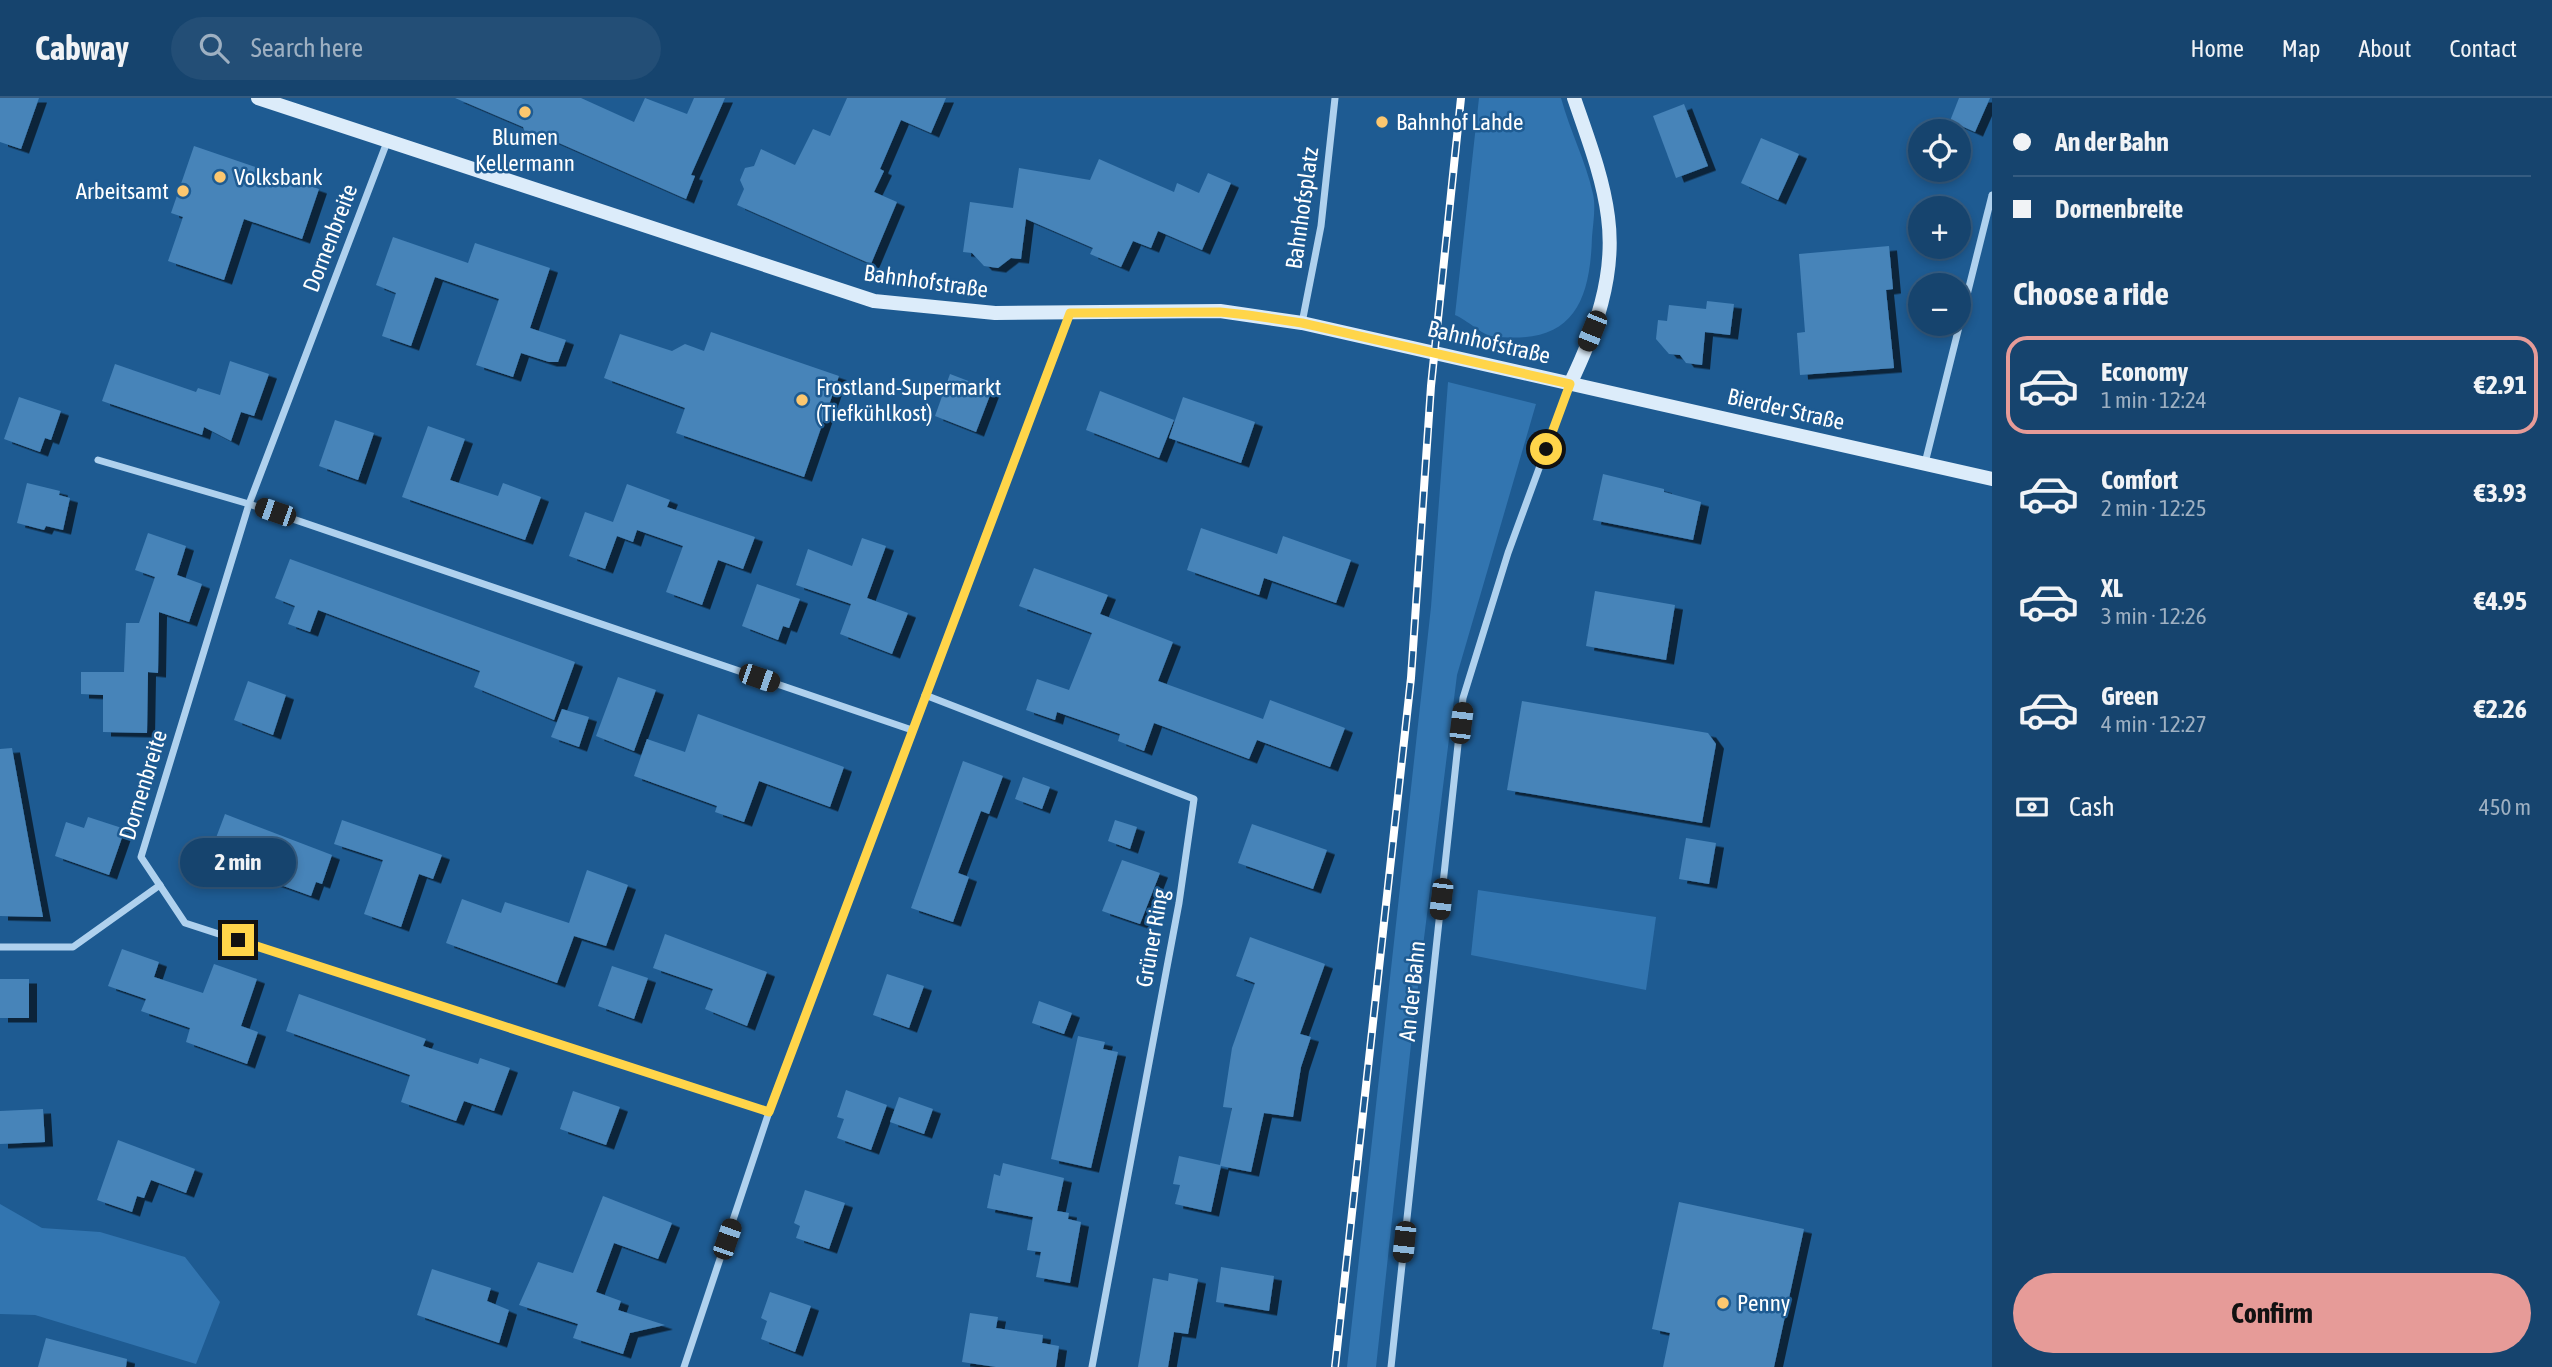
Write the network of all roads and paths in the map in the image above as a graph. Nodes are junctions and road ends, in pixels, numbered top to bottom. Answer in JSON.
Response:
{"nodes":[{"id":1,"x":258,"y":98,"type":"edge"},
{"id":2,"x":1335,"y":98,"type":"edge"},
{"id":3,"x":1574,"y":98,"type":"edge"},
{"id":4,"x":387,"y":142,"type":"junction"},
{"id":5,"x":1992,"y":195,"type":"edge"},
{"id":6,"x":1070,"y":313,"type":"junction"},
{"id":7,"x":1302,"y":323,"type":"junction"},
{"id":8,"x":1570,"y":384,"type":"junction"},
{"id":9,"x":98,"y":460,"type":"dead end"},
{"id":10,"x":1925,"y":463,"type":"junction"},
{"id":11,"x":1992,"y":479,"type":"edge"},
{"id":12,"x":249,"y":504,"type":"junction"},
{"id":13,"x":925,"y":695,"type":"junction"},
{"id":14,"x":912,"y":730,"type":"junction"},
{"id":15,"x":160,"y":885,"type":"junction"},
{"id":16,"x":0,"y":947,"type":"edge"},
{"id":17,"x":769,"y":1112,"type":"junction"},
{"id":18,"x":684,"y":1367,"type":"edge"},
{"id":19,"x":1092,"y":1367,"type":"edge"},
{"id":20,"x":1391,"y":1367,"type":"edge"}],
"edges":[{"from":1,"to":4,"type":"street","name":"Bahnhofstraße"},
{"from":2,"to":7,"type":"street","name":"Bahnhofsplatz"},
{"from":3,"to":8,"type":"street"},
{"from":4,"to":6,"type":"street","name":"Bahnhofstraße"},
{"from":4,"to":12,"type":"street","name":"Dornenbreite"},
{"from":5,"to":10,"type":"street"},
{"from":6,"to":7,"type":"street","name":"Bahnhofstraße"},
{"from":6,"to":13,"type":"street"},
{"from":7,"to":8,"type":"street","name":"Bahnhofstraße"},
{"from":8,"to":10,"type":"street","name":"Bierder Straße"},
{"from":8,"to":20,"type":"street","name":"An der Bahn"},
{"from":9,"to":12,"type":"street"},
{"from":10,"to":11,"type":"street","name":"Bierder Straße"},
{"from":12,"to":14,"type":"street"},
{"from":12,"to":15,"type":"street","name":"Dornenbreite"},
{"from":13,"to":14,"type":"street"},
{"from":13,"to":19,"type":"street","name":"Grüner Ring"},
{"from":14,"to":17,"type":"street"},
{"from":15,"to":16,"type":"street"},
{"from":15,"to":17,"type":"street","name":"Dornenbreite"},
{"from":17,"to":18,"type":"street"}]}
